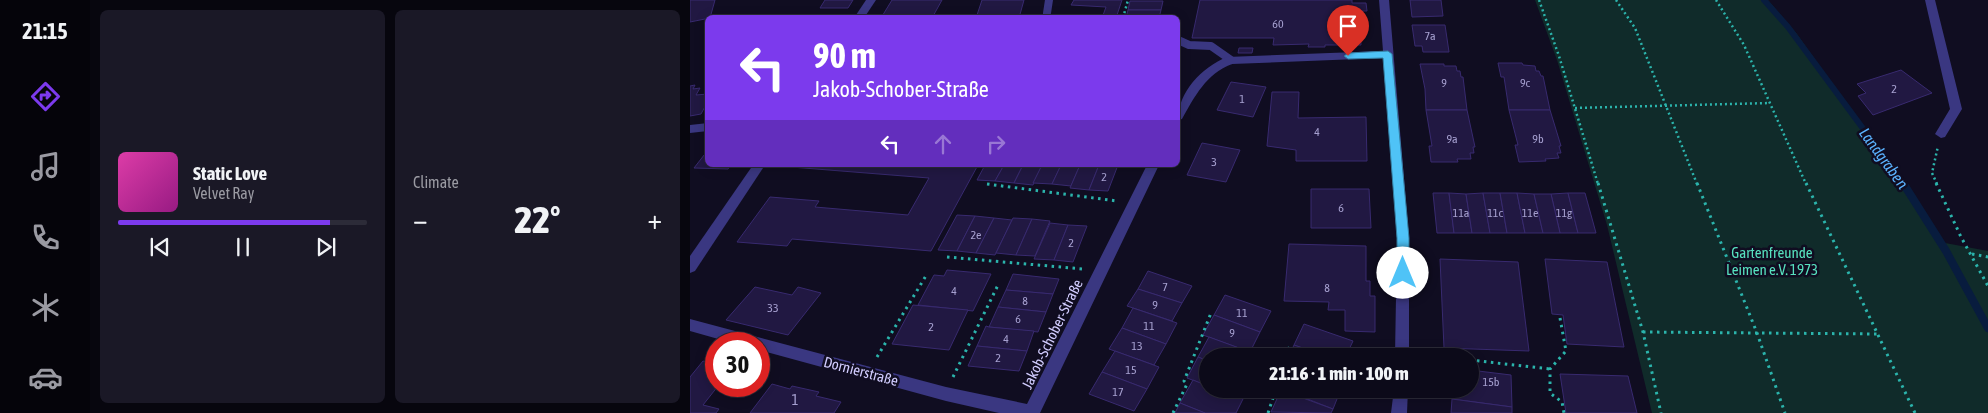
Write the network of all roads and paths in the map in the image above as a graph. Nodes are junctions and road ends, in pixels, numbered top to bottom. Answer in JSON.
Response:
{"nodes":[{"id":1,"x":871,"y":0,"type":"edge"},
{"id":2,"x":1049,"y":0,"type":"edge"},
{"id":3,"x":1128,"y":0,"type":"edge"},
{"id":4,"x":1384,"y":0,"type":"edge"},
{"id":5,"x":1539,"y":0,"type":"edge"},
{"id":6,"x":1616,"y":0,"type":"edge"},
{"id":7,"x":1716,"y":0,"type":"edge"},
{"id":8,"x":1930,"y":0,"type":"edge"},
{"id":9,"x":1046,"y":13,"type":"dead end"},
{"id":10,"x":861,"y":15,"type":"edge"},
{"id":11,"x":1124,"y":15,"type":"edge"},
{"id":12,"x":1180,"y":41,"type":"edge"},
{"id":13,"x":1388,"y":54,"type":"junction"},
{"id":14,"x":1231,"y":60,"type":"junction"},
{"id":15,"x":1770,"y":103,"type":"junction"},
{"id":16,"x":1667,"y":107,"type":"junction"},
{"id":17,"x":1575,"y":108,"type":"junction"},
{"id":18,"x":1180,"y":113,"type":"edge"},
{"id":19,"x":705,"y":127,"type":"edge"},
{"id":20,"x":690,"y":129,"type":"edge"},
{"id":21,"x":1941,"y":134,"type":"joint"},
{"id":22,"x":758,"y":167,"type":"edge"},
{"id":23,"x":1152,"y":167,"type":"edge"},
{"id":24,"x":987,"y":184,"type":"dead end"},
{"id":25,"x":1135,"y":203,"type":"junction"},
{"id":26,"x":1972,"y":254,"type":"junction"},
{"id":27,"x":947,"y":257,"type":"dead end"},
{"id":28,"x":1988,"y":257,"type":"edge"},
{"id":29,"x":690,"y":267,"type":"edge"},
{"id":30,"x":1101,"y":270,"type":"junction"},
{"id":31,"x":927,"y":274,"type":"dead end"},
{"id":32,"x":998,"y":285,"type":"dead end"},
{"id":33,"x":1988,"y":286,"type":"edge"},
{"id":34,"x":1211,"y":314,"type":"dead end"},
{"id":35,"x":1560,"y":318,"type":"dead end"},
{"id":36,"x":690,"y":325,"type":"edge"},
{"id":37,"x":1643,"y":332,"type":"junction"},
{"id":38,"x":1757,"y":333,"type":"junction"},
{"id":39,"x":1878,"y":334,"type":"junction"},
{"id":40,"x":1291,"y":343,"type":"dead end"},
{"id":41,"x":1289,"y":348,"type":"edge"},
{"id":42,"x":1402,"y":348,"type":"edge"},
{"id":43,"x":1479,"y":361,"type":"edge"},
{"id":44,"x":1550,"y":369,"type":"junction"},
{"id":45,"x":868,"y":373,"type":"junction"},
{"id":46,"x":946,"y":394,"type":"junction"},
{"id":47,"x":1273,"y":398,"type":"edge"},
{"id":48,"x":1400,"y":398,"type":"edge"},
{"id":49,"x":1031,"y":413,"type":"edge"},
{"id":50,"x":1173,"y":413,"type":"edge"},
{"id":51,"x":1268,"y":413,"type":"edge"},
{"id":52,"x":1399,"y":413,"type":"edge"},
{"id":53,"x":1564,"y":413,"type":"edge"},
{"id":54,"x":1661,"y":413,"type":"edge"},
{"id":55,"x":1785,"y":413,"type":"edge"},
{"id":56,"x":1915,"y":413,"type":"edge"}],
"edges":[{"from":1,"to":10,"type":"street"},
{"from":2,"to":9,"type":"lane"},
{"from":3,"to":11,"type":"path"},
{"from":4,"to":13,"type":"street"},
{"from":5,"to":17,"type":"path"},
{"from":6,"to":16,"type":"path"},
{"from":7,"to":15,"type":"path"},
{"from":8,"to":21,"type":"street"},
{"from":12,"to":14,"type":"lane"},
{"from":13,"to":14,"type":"street"},
{"from":13,"to":42,"type":"street"},
{"from":14,"to":18,"type":"street"},
{"from":15,"to":16,"type":"path"},
{"from":15,"to":39,"type":"path"},
{"from":16,"to":17,"type":"path"},
{"from":16,"to":38,"type":"path"},
{"from":17,"to":37,"type":"path"},
{"from":19,"to":20,"type":"street"},
{"from":21,"to":26,"type":"path"},
{"from":22,"to":29,"type":"street"},
{"from":23,"to":25,"type":"street","name":"Jakob-Schober-Straße"},
{"from":24,"to":25,"type":"path"},
{"from":25,"to":30,"type":"street","name":"Jakob-Schober-Straße"},
{"from":26,"to":28,"type":"path"},
{"from":26,"to":33,"type":"path"},
{"from":27,"to":30,"type":"path","name":"Jakob-Schober-Straße"},
{"from":30,"to":49,"type":"street","name":"Jakob-Schober-Straße"},
{"from":31,"to":45,"type":"path"},
{"from":32,"to":46,"type":"path"},
{"from":34,"to":50,"type":"path"},
{"from":35,"to":44,"type":"path"},
{"from":36,"to":45,"type":"street","name":"Dornierstraße"},
{"from":37,"to":38,"type":"path"},
{"from":37,"to":54,"type":"path"},
{"from":38,"to":39,"type":"path"},
{"from":38,"to":55,"type":"path"},
{"from":39,"to":56,"type":"path"},
{"from":40,"to":41,"type":"path"},
{"from":43,"to":44,"type":"path"},
{"from":44,"to":53,"type":"path"},
{"from":45,"to":46,"type":"street","name":"Dornierstraße"},
{"from":46,"to":49,"type":"street","name":"Dornierstraße"},
{"from":47,"to":51,"type":"path"},
{"from":48,"to":52,"type":"street"}]}
